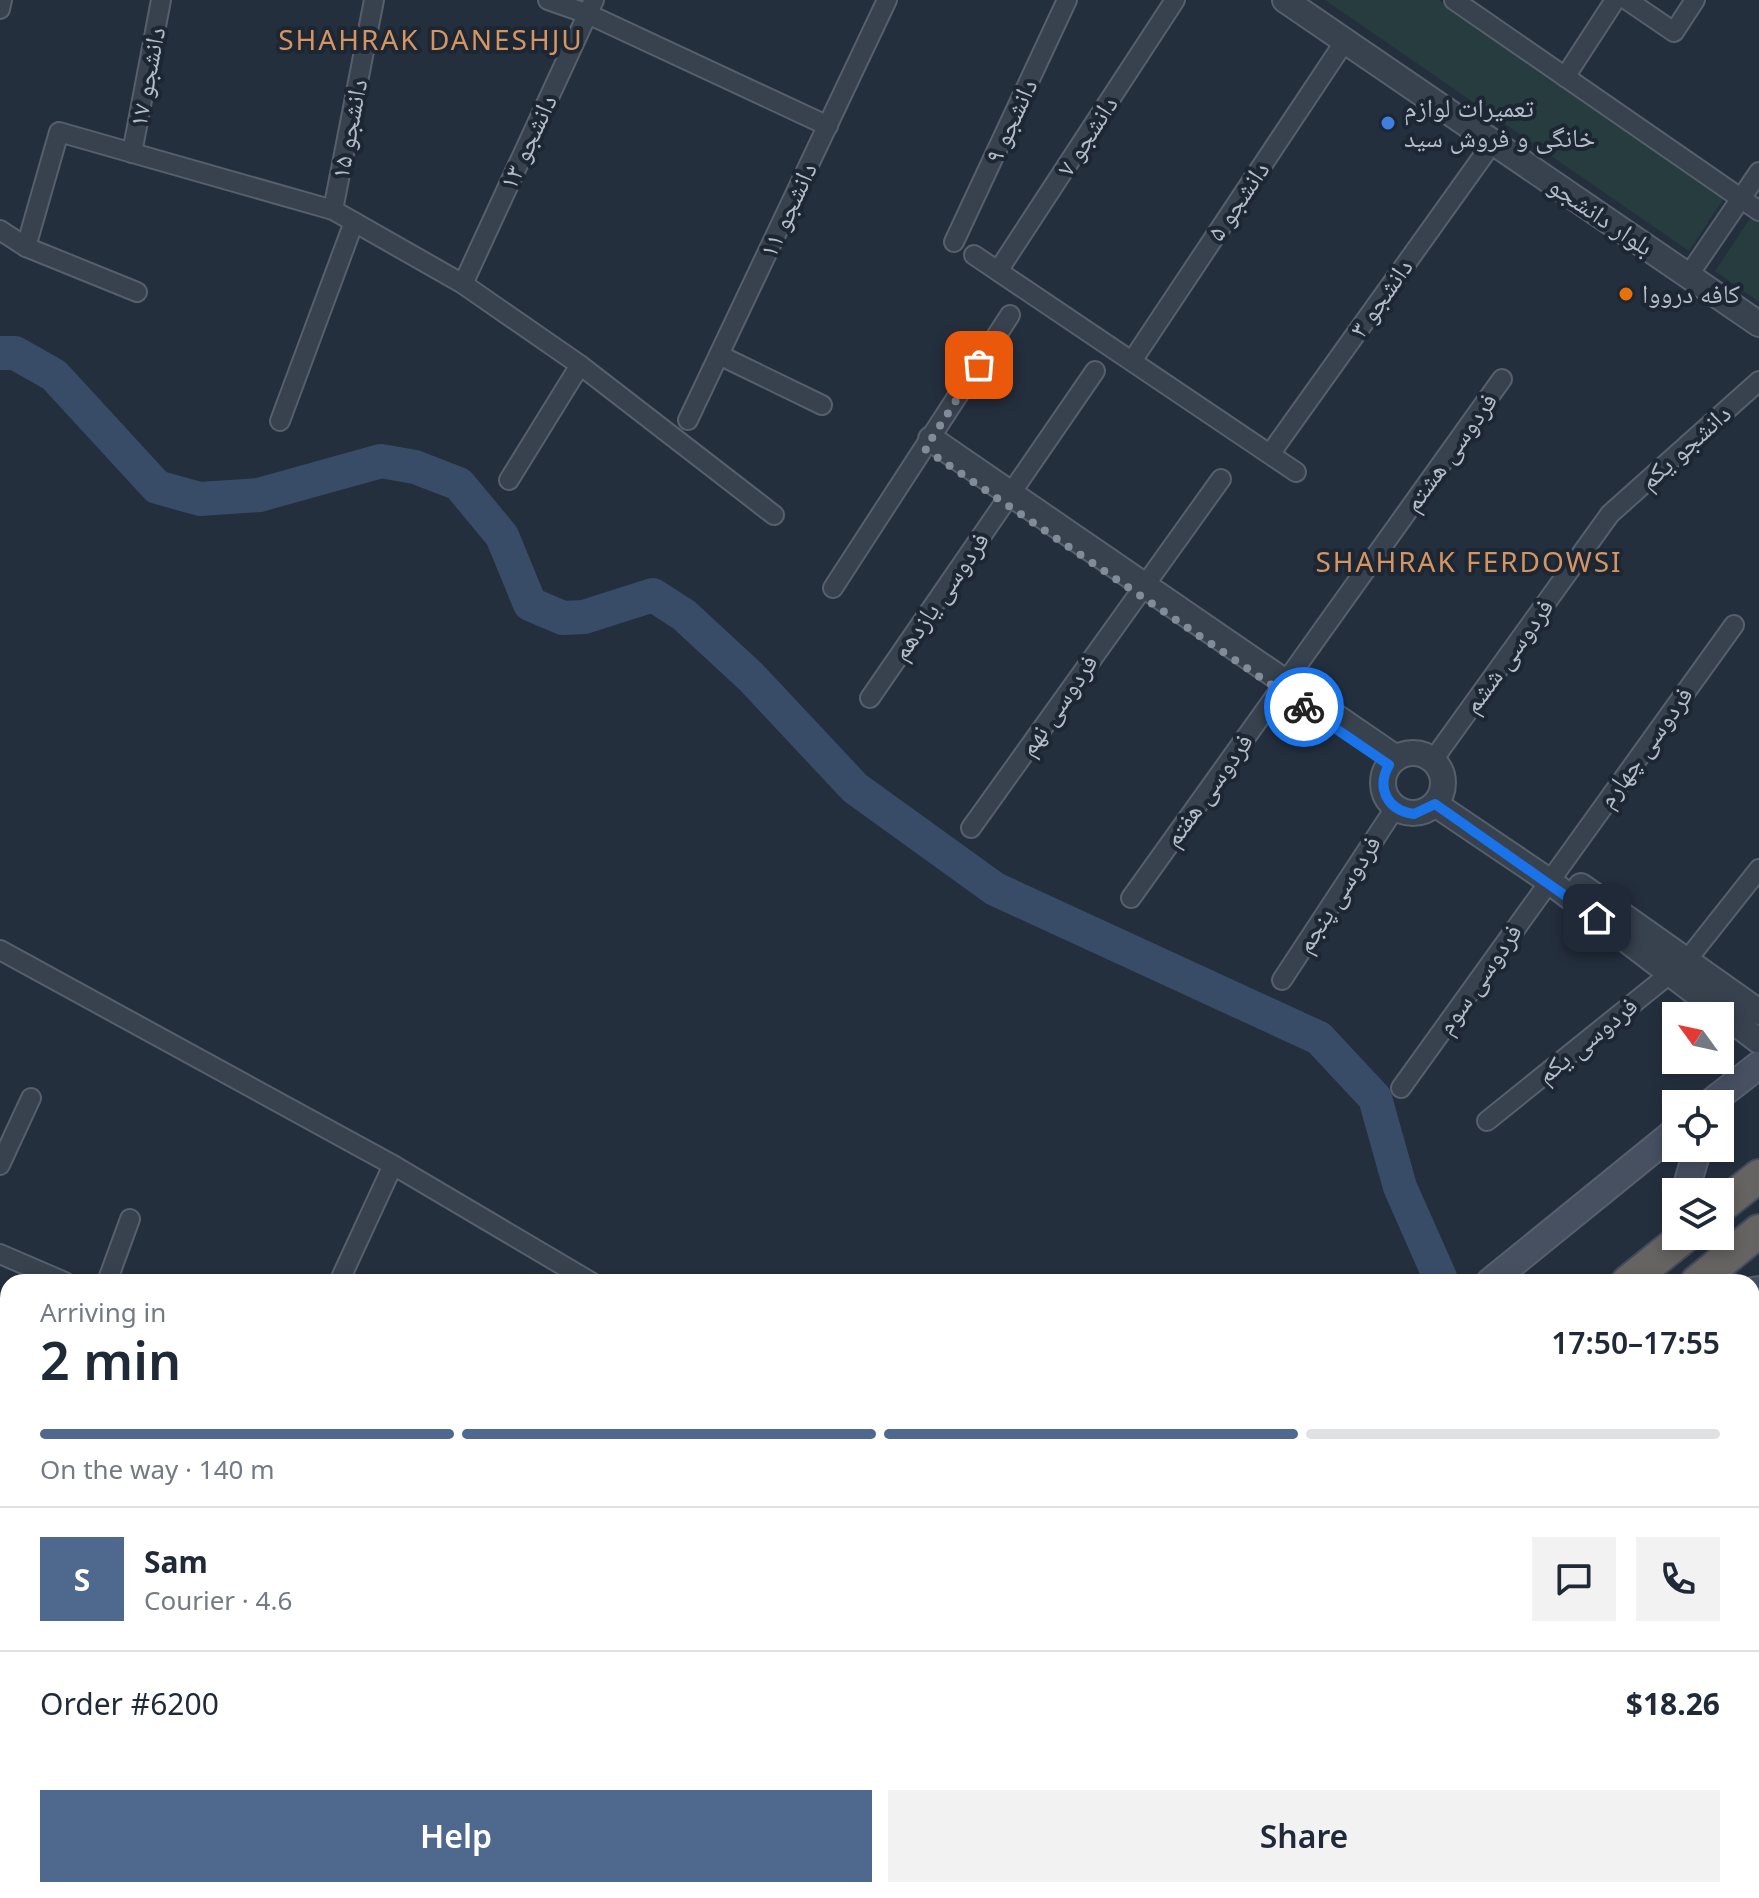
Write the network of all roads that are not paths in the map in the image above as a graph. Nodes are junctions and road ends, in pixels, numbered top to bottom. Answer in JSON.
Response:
{"nodes":[{"id":1,"x":2,"y":0,"type":"edge"},
{"id":2,"x":161,"y":0,"type":"edge"},
{"id":3,"x":374,"y":0,"type":"edge"},
{"id":4,"x":548,"y":0,"type":"edge"},
{"id":5,"x":887,"y":0,"type":"edge"},
{"id":6,"x":1067,"y":0,"type":"edge"},
{"id":7,"x":1175,"y":0,"type":"edge"},
{"id":8,"x":1285,"y":0,"type":"edge"},
{"id":9,"x":1454,"y":0,"type":"edge"},
{"id":10,"x":1615,"y":0,"type":"edge"},
{"id":11,"x":1627,"y":0,"type":"edge"},
{"id":12,"x":1695,"y":0,"type":"edge"},
{"id":13,"x":591,"y":7,"type":"edge"},
{"id":14,"x":0,"y":9,"type":"edge"},
{"id":15,"x":1345,"y":41,"type":"junction"},
{"id":16,"x":1565,"y":77,"type":"junction"},
{"id":17,"x":828,"y":126,"type":"junction"},
{"id":18,"x":1493,"y":142,"type":"junction"},
{"id":19,"x":132,"y":153,"type":"junction"},
{"id":20,"x":1759,"y":172,"type":"edge"},
{"id":21,"x":1741,"y":198,"type":"junction"},
{"id":22,"x":333,"y":210,"type":"junction"},
{"id":23,"x":1759,"y":211,"type":"edge"},
{"id":24,"x":354,"y":222,"type":"junction"},
{"id":25,"x":0,"y":230,"type":"edge"},
{"id":26,"x":954,"y":242,"type":"dead end"},
{"id":27,"x":26,"y":247,"type":"junction"},
{"id":28,"x":974,"y":255,"type":"dead end"},
{"id":29,"x":998,"y":271,"type":"junction"},
{"id":30,"x":1688,"y":276,"type":"junction"},
{"id":31,"x":463,"y":284,"type":"junction"},
{"id":32,"x":137,"y":292,"type":"dead end"},
{"id":33,"x":1010,"y":315,"type":"dead end"},
{"id":34,"x":1759,"y":324,"type":"edge"},
{"id":35,"x":719,"y":355,"type":"junction"},
{"id":36,"x":1132,"y":361,"type":"junction"},
{"id":37,"x":580,"y":365,"type":"junction"},
{"id":38,"x":1095,"y":371,"type":"dead end"},
{"id":39,"x":1502,"y":379,"type":"dead end"},
{"id":40,"x":1759,"y":381,"type":"edge"},
{"id":41,"x":822,"y":405,"type":"dead end"},
{"id":42,"x":688,"y":420,"type":"dead end"},
{"id":43,"x":280,"y":421,"type":"dead end"},
{"id":44,"x":928,"y":444,"type":"junction"},
{"id":45,"x":1270,"y":454,"type":"junction"},
{"id":46,"x":1296,"y":472,"type":"dead end"},
{"id":47,"x":1221,"y":479,"type":"dead end"},
{"id":48,"x":509,"y":480,"type":"dead end"},
{"id":49,"x":1008,"y":497,"type":"junction"},
{"id":50,"x":1610,"y":514,"type":"joint"},
{"id":51,"x":774,"y":515,"type":"dead end"},
{"id":52,"x":833,"y":588,"type":"dead end"},
{"id":53,"x":1142,"y":588,"type":"junction"},
{"id":54,"x":1734,"y":625,"type":"dead end"},
{"id":55,"x":1282,"y":686,"type":"junction"},
{"id":56,"x":870,"y":698,"type":"dead end"},
{"id":57,"x":1433,"y":760,"type":"junction"},
{"id":58,"x":1392,"y":761,"type":"junction"},
{"id":59,"x":1438,"y":797,"type":"junction"},
{"id":60,"x":1395,"y":808,"type":"junction"},
{"id":61,"x":971,"y":828,"type":"dead end"},
{"id":62,"x":1759,"y":869,"type":"edge"},
{"id":63,"x":1553,"y":875,"type":"junction"},
{"id":64,"x":1759,"y":886,"type":"edge"},
{"id":65,"x":1131,"y":898,"type":"dead end"},
{"id":66,"x":1732,"y":906,"type":"junction"},
{"id":67,"x":0,"y":950,"type":"edge"},
{"id":68,"x":1678,"y":966,"type":"junction"},
{"id":69,"x":1282,"y":980,"type":"dead end"},
{"id":70,"x":1759,"y":1012,"type":"edge"},
{"id":71,"x":1759,"y":1041,"type":"edge"},
{"id":72,"x":1759,"y":1065,"type":"edge"},
{"id":73,"x":1738,"y":1081,"type":"junction"},
{"id":74,"x":1401,"y":1088,"type":"dead end"},
{"id":75,"x":1727,"y":1090,"type":"edge"},
{"id":76,"x":1732,"y":1090,"type":"edge"},
{"id":77,"x":31,"y":1098,"type":"dead end"},
{"id":78,"x":1487,"y":1121,"type":"dead end"},
{"id":79,"x":1662,"y":1142,"type":"edge"},
{"id":80,"x":0,"y":1165,"type":"edge"},
{"id":81,"x":393,"y":1165,"type":"junction"},
{"id":82,"x":1759,"y":1176,"type":"edge"},
{"id":83,"x":1734,"y":1196,"type":"edge"},
{"id":84,"x":130,"y":1219,"type":"dead end"},
{"id":85,"x":1759,"y":1231,"type":"edge"},
{"id":86,"x":1662,"y":1247,"type":"edge"},
{"id":87,"x":1668,"y":1250,"type":"edge"},
{"id":88,"x":0,"y":1254,"type":"edge"},
{"id":89,"x":1654,"y":1261,"type":"junction"},
{"id":90,"x":46,"y":1274,"type":"edge"},
{"id":91,"x":110,"y":1274,"type":"edge"},
{"id":92,"x":343,"y":1274,"type":"edge"},
{"id":93,"x":577,"y":1274,"type":"edge"},
{"id":94,"x":1500,"y":1274,"type":"edge"},
{"id":95,"x":1638,"y":1274,"type":"edge"},
{"id":96,"x":1707,"y":1274,"type":"edge"}],
"edges":[{"from":1,"to":14,"type":"street"},
{"from":2,"to":19,"type":"street","name":"دانشجو ۱۷"},
{"from":3,"to":22,"type":"street","name":"دانشجو ۱۵"},
{"from":4,"to":13,"type":"street"},
{"from":5,"to":17,"type":"street","name":"دانشجو ۱۱"},
{"from":6,"to":26,"type":"street","name":"دانشجو ۹"},
{"from":7,"to":29,"type":"street","name":"دانشجو ۷"},
{"from":8,"to":15,"type":"street","name":"بلوار دانشجو"},
{"from":9,"to":16,"type":"street"},
{"from":10,"to":16,"type":"street"},
{"from":11,"to":12,"type":"street"},
{"from":13,"to":17,"type":"street"},
{"from":13,"to":31,"type":"street","name":"دانشجو ۱۳"},
{"from":15,"to":18,"type":"street","name":"بلوار دانشجو"},
{"from":15,"to":36,"type":"street","name":"دانشجو ۵"},
{"from":16,"to":21,"type":"street"},
{"from":17,"to":35,"type":"street","name":"دانشجو ۱۱"},
{"from":18,"to":30,"type":"street","name":"بلوار دانشجو"},
{"from":18,"to":45,"type":"street","name":"دانشجو ۳"},
{"from":19,"to":22,"type":"street"},
{"from":19,"to":27,"type":"street"},
{"from":20,"to":21,"type":"street"},
{"from":21,"to":23,"type":"street"},
{"from":21,"to":30,"type":"street"},
{"from":22,"to":24,"type":"street"},
{"from":24,"to":31,"type":"street"},
{"from":24,"to":43,"type":"street"},
{"from":25,"to":27,"type":"street"},
{"from":27,"to":32,"type":"street"},
{"from":28,"to":29,"type":"street"},
{"from":29,"to":36,"type":"street"},
{"from":30,"to":34,"type":"street","name":"بلوار دانشجو"},
{"from":31,"to":37,"type":"street"},
{"from":33,"to":44,"type":"street"},
{"from":35,"to":41,"type":"street"},
{"from":35,"to":42,"type":"street","name":"دانشجو ۱۱"},
{"from":36,"to":45,"type":"street"},
{"from":37,"to":48,"type":"street"},
{"from":37,"to":51,"type":"street"},
{"from":38,"to":49,"type":"street","name":"فردوسی یازدهم"},
{"from":39,"to":55,"type":"street","name":"فردوسی هشتم"},
{"from":40,"to":50,"type":"street","name":"دانشجو یکم"},
{"from":44,"to":49,"type":"street"},
{"from":44,"to":52,"type":"street"},
{"from":45,"to":46,"type":"street"},
{"from":47,"to":53,"type":"street","name":"فردوسی نهم"},
{"from":49,"to":53,"type":"street"},
{"from":49,"to":56,"type":"street","name":"فردوسی یازدهم"},
{"from":50,"to":57,"type":"street","name":"فردوسی ششم"},
{"from":53,"to":55,"type":"street"},
{"from":53,"to":61,"type":"street","name":"فردوسی نهم"},
{"from":54,"to":63,"type":"street","name":"فردوسی چهارم"},
{"from":55,"to":58,"type":"street"},
{"from":55,"to":65,"type":"street","name":"فردوسی هفتم"},
{"from":57,"to":58,"type":"street"},
{"from":57,"to":59,"type":"street"},
{"from":58,"to":60,"type":"street"},
{"from":59,"to":60,"type":"street"},
{"from":59,"to":63,"type":"street"},
{"from":60,"to":69,"type":"street","name":"فردوسی پنجم"},
{"from":62,"to":66,"type":"street"},
{"from":63,"to":68,"type":"street"},
{"from":63,"to":74,"type":"street","name":"فردوسی سوم"},
{"from":64,"to":66,"type":"street"},
{"from":66,"to":68,"type":"street","name":"فردوسی یکم"},
{"from":67,"to":81,"type":"street"},
{"from":68,"to":70,"type":"street"},
{"from":68,"to":71,"type":"street"},
{"from":68,"to":78,"type":"street","name":"فردوسی یکم"},
{"from":72,"to":73,"type":"main road"},
{"from":73,"to":75,"type":"main road"},
{"from":73,"to":76,"type":"main road"},
{"from":77,"to":80,"type":"street"},
{"from":79,"to":94,"type":"main road"},
{"from":81,"to":92,"type":"street"},
{"from":81,"to":93,"type":"street"},
{"from":82,"to":83,"type":"highway"},
{"from":84,"to":91,"type":"street"},
{"from":85,"to":96,"type":"highway"},
{"from":86,"to":89,"type":"main road"},
{"from":87,"to":89,"type":"highway"},
{"from":88,"to":90,"type":"street"},
{"from":89,"to":95,"type":"highway"}]}
